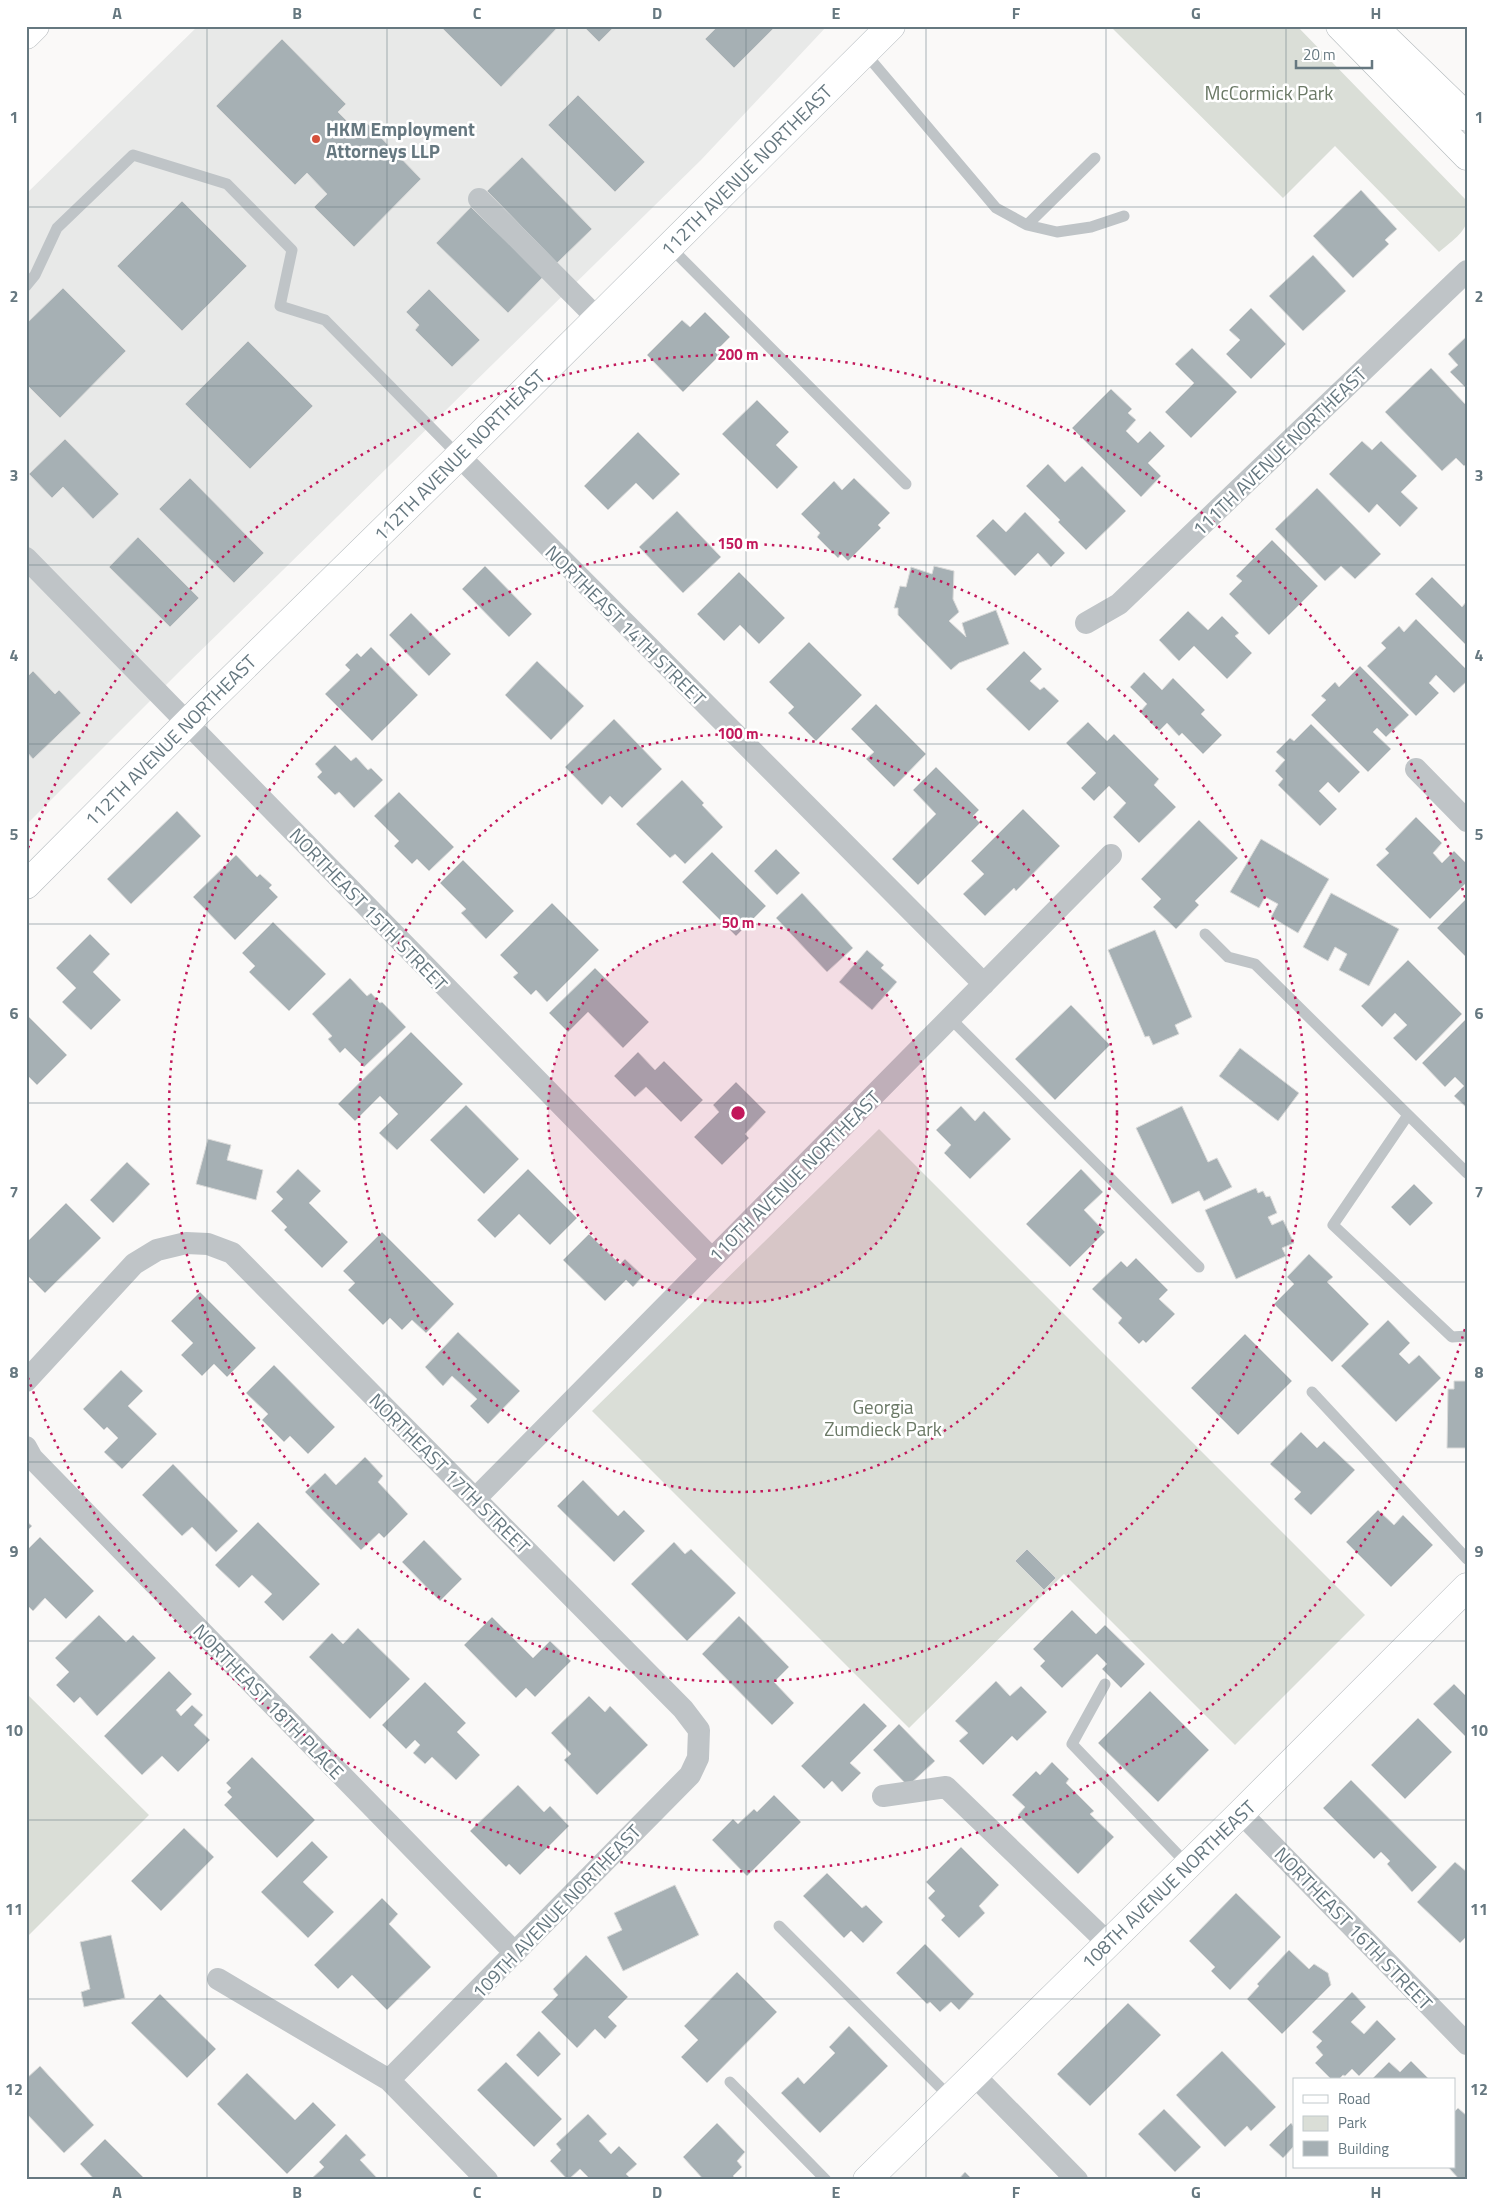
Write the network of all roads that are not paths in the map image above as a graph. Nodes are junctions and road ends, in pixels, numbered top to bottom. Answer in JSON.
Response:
{"nodes":[{"id":1,"x":35,"y":26,"type":"edge"},
{"id":2,"x":891,"y":26,"type":"edge"},
{"id":3,"x":1340,"y":26,"type":"edge"},
{"id":4,"x":1373,"y":26,"type":"edge"},
{"id":5,"x":26,"y":35,"type":"edge"},
{"id":6,"x":865,"y":53,"type":"junction"},
{"id":7,"x":1467,"y":117,"type":"edge"},
{"id":8,"x":1467,"y":156,"type":"edge"},
{"id":9,"x":1095,"y":158,"type":"dead end"},
{"id":10,"x":479,"y":200,"type":"dead end"},
{"id":11,"x":1124,"y":216,"type":"dead end"},
{"id":12,"x":1027,"y":225,"type":"junction"},
{"id":13,"x":669,"y":246,"type":"junction"},
{"id":14,"x":1467,"y":272,"type":"edge"},
{"id":15,"x":26,"y":286,"type":"edge"},
{"id":16,"x":597,"y":318,"type":"junction"},
{"id":17,"x":459,"y":456,"type":"junction"},
{"id":18,"x":906,"y":484,"type":"dead end"},
{"id":19,"x":26,"y":558,"type":"edge"},
{"id":20,"x":1086,"y":623,"type":"dead end"},
{"id":21,"x":187,"y":724,"type":"junction"},
{"id":22,"x":1416,"y":769,"type":"dead end"},
{"id":23,"x":1467,"y":821,"type":"edge"},
{"id":24,"x":1112,"y":855,"type":"dead end"},
{"id":25,"x":26,"y":885,"type":"edge"},
{"id":26,"x":1205,"y":934,"type":"dead end"},
{"id":27,"x":984,"y":984,"type":"junction"},
{"id":28,"x":950,"y":1018,"type":"junction"},
{"id":29,"x":1408,"y":1114,"type":"junction"},
{"id":30,"x":1467,"y":1173,"type":"edge"},
{"id":31,"x":712,"y":1259,"type":"junction"},
{"id":32,"x":1199,"y":1267,"type":"dead end"},
{"id":33,"x":1467,"y":1336,"type":"edge"},
{"id":34,"x":26,"y":1381,"type":"edge"},
{"id":35,"x":1312,"y":1392,"type":"dead end"},
{"id":36,"x":26,"y":1447,"type":"edge"},
{"id":37,"x":476,"y":1498,"type":"junction"},
{"id":38,"x":1467,"y":1559,"type":"edge"},
{"id":39,"x":1467,"y":1587,"type":"edge"},
{"id":40,"x":1105,"y":1684,"type":"dead end"},
{"id":41,"x":699,"y":1730,"type":"joint"},
{"id":42,"x":883,"y":1796,"type":"dead end"},
{"id":43,"x":1241,"y":1813,"type":"junction"},
{"id":44,"x":1188,"y":1865,"type":"junction"},
{"id":45,"x":779,"y":1926,"type":"dead end"},
{"id":46,"x":1108,"y":1943,"type":"junction"},
{"id":47,"x":515,"y":1953,"type":"junction"},
{"id":48,"x":218,"y":1979,"type":"dead end"},
{"id":49,"x":1467,"y":2044,"type":"edge"},
{"id":50,"x":973,"y":2074,"type":"junction"},
{"id":51,"x":389,"y":2080,"type":"junction"},
{"id":52,"x":730,"y":2082,"type":"dead end"},
{"id":53,"x":950,"y":2097,"type":"junction"},
{"id":54,"x":486,"y":2180,"type":"edge"},
{"id":55,"x":826,"y":2180,"type":"edge"},
{"id":56,"x":867,"y":2180,"type":"edge"},
{"id":57,"x":1077,"y":2180,"type":"edge"}],
"edges":[{"from":1,"to":5,"type":"main road"},
{"from":2,"to":6,"type":"main road","name":"112TH AVENUE NORTHEAST"},
{"from":3,"to":8,"type":"main road"},
{"from":4,"to":7,"type":"main road"},
{"from":6,"to":12,"type":"lane"},
{"from":6,"to":13,"type":"main road","name":"112TH AVENUE NORTHEAST"},
{"from":9,"to":12,"type":"lane"},
{"from":10,"to":16,"type":"street"},
{"from":11,"to":12,"type":"lane"},
{"from":13,"to":16,"type":"main road","name":"112TH AVENUE NORTHEAST"},
{"from":13,"to":18,"type":"lane"},
{"from":14,"to":20,"type":"street","name":"111TH AVENUE NORTHEAST"},
{"from":15,"to":17,"type":"lane"},
{"from":16,"to":17,"type":"main road","name":"112TH AVENUE NORTHEAST"},
{"from":17,"to":21,"type":"main road","name":"112TH AVENUE NORTHEAST"},
{"from":17,"to":27,"type":"street","name":"NORTHEAST 14TH STREET"},
{"from":19,"to":21,"type":"street","name":"NORTHEAST 15TH STREET"},
{"from":21,"to":25,"type":"main road","name":"112TH AVENUE NORTHEAST"},
{"from":21,"to":31,"type":"street","name":"NORTHEAST 15TH STREET"},
{"from":22,"to":23,"type":"street"},
{"from":24,"to":27,"type":"street","name":"110TH AVENUE NORTHEAST"},
{"from":26,"to":29,"type":"lane"},
{"from":27,"to":28,"type":"street","name":"110TH AVENUE NORTHEAST"},
{"from":28,"to":31,"type":"street","name":"110TH AVENUE NORTHEAST"},
{"from":28,"to":32,"type":"lane"},
{"from":29,"to":30,"type":"lane"},
{"from":29,"to":33,"type":"lane"},
{"from":31,"to":37,"type":"street","name":"110TH AVENUE NORTHEAST"},
{"from":34,"to":37,"type":"street","name":"NORTHEAST 17TH STREET"},
{"from":35,"to":38,"type":"lane"},
{"from":36,"to":47,"type":"street","name":"NORTHEAST 18TH PLACE"},
{"from":37,"to":41,"type":"street","name":"NORTHEAST 17TH STREET"},
{"from":39,"to":43,"type":"main road","name":"108TH AVENUE NORTHEAST"},
{"from":40,"to":44,"type":"lane"},
{"from":41,"to":47,"type":"street","name":"109TH AVENUE NORTHEAST"},
{"from":42,"to":46,"type":"street"},
{"from":43,"to":44,"type":"main road","name":"108TH AVENUE NORTHEAST"},
{"from":43,"to":49,"type":"street","name":"NORTHEAST 16TH STREET"},
{"from":44,"to":46,"type":"main road","name":"108TH AVENUE NORTHEAST"},
{"from":45,"to":53,"type":"lane"},
{"from":46,"to":50,"type":"main road","name":"108TH AVENUE NORTHEAST"},
{"from":47,"to":51,"type":"street","name":"109TH AVENUE NORTHEAST"},
{"from":48,"to":51,"type":"street"},
{"from":50,"to":53,"type":"main road","name":"108TH AVENUE NORTHEAST"},
{"from":50,"to":57,"type":"street"},
{"from":51,"to":54,"type":"street"},
{"from":52,"to":55,"type":"lane"},
{"from":53,"to":56,"type":"main road","name":"108TH AVENUE NORTHEAST"}]}
